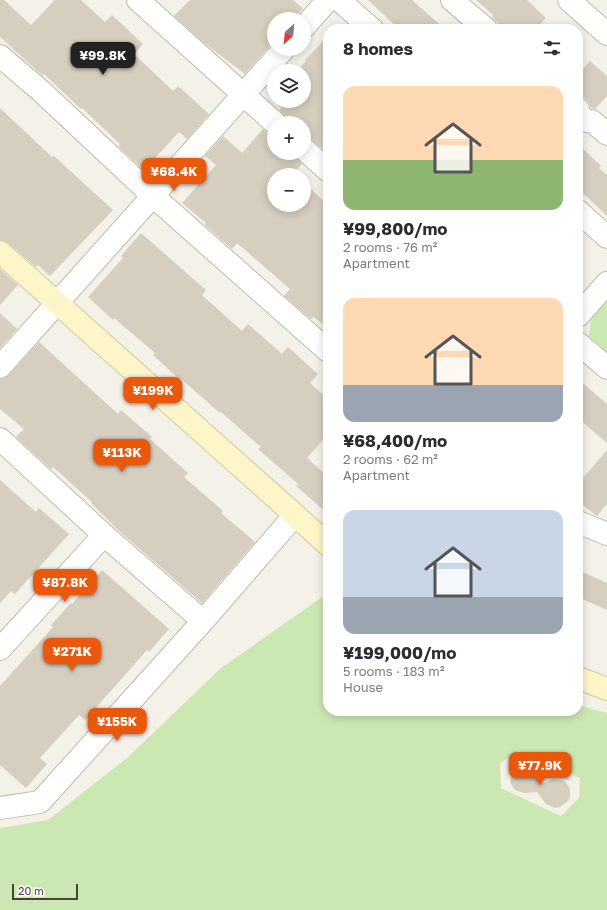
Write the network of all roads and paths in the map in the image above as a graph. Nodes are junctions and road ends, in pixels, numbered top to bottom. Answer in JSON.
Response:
{"nodes":[{"id":1,"x":138,"y":0,"type":"edge"},
{"id":2,"x":328,"y":0,"type":"edge"},
{"id":3,"x":339,"y":0,"type":"edge"},
{"id":4,"x":452,"y":0,"type":"edge"},
{"id":5,"x":569,"y":0,"type":"edge"},
{"id":6,"x":311,"y":19,"type":"edge"},
{"id":7,"x":366,"y":24,"type":"edge"},
{"id":8,"x":480,"y":24,"type":"edge"},
{"id":9,"x":607,"y":34,"type":"edge"},
{"id":10,"x":0,"y":56,"type":"edge"},
{"id":11,"x":278,"y":56,"type":"edge"},
{"id":12,"x":243,"y":94,"type":"junction"},
{"id":13,"x":267,"y":116,"type":"edge"},
{"id":14,"x":583,"y":118,"type":"edge"},
{"id":15,"x":607,"y":134,"type":"edge"},
{"id":16,"x":311,"y":155,"type":"edge"},
{"id":17,"x":323,"y":166,"type":"edge"},
{"id":18,"x":153,"y":196,"type":"junction"},
{"id":19,"x":583,"y":215,"type":"edge"},
{"id":20,"x":607,"y":237,"type":"edge"},
{"id":21,"x":0,"y":252,"type":"edge"},
{"id":22,"x":607,"y":283,"type":"edge"},
{"id":23,"x":57,"y":303,"type":"junction"},
{"id":24,"x":583,"y":310,"type":"edge"},
{"id":25,"x":323,"y":347,"type":"edge"},
{"id":26,"x":583,"y":347,"type":"edge"},
{"id":27,"x":0,"y":367,"type":"edge"},
{"id":28,"x":607,"y":368,"type":"edge"},
{"id":29,"x":2,"y":445,"type":"edge"},
{"id":30,"x":295,"y":515,"type":"junction"},
{"id":31,"x":583,"y":524,"type":"edge"},
{"id":32,"x":607,"y":534,"type":"edge"},
{"id":33,"x":104,"y":535,"type":"junction"},
{"id":34,"x":323,"y":540,"type":"edge"},
{"id":35,"x":203,"y":621,"type":"junction"},
{"id":36,"x":0,"y":648,"type":"edge"},
{"id":37,"x":583,"y":680,"type":"edge"},
{"id":38,"x":607,"y":689,"type":"edge"},
{"id":39,"x":0,"y":808,"type":"edge"}],
"edges":[{"from":1,"to":12,"type":"street"},
{"from":2,"to":6,"type":"street"},
{"from":3,"to":7,"type":"street"},
{"from":4,"to":8,"type":"street"},
{"from":5,"to":9,"type":"street"},
{"from":10,"to":18,"type":"street"},
{"from":11,"to":12,"type":"street"},
{"from":12,"to":13,"type":"street"},
{"from":12,"to":18,"type":"street"},
{"from":14,"to":15,"type":"street"},
{"from":16,"to":17,"type":"street"},
{"from":18,"to":23,"type":"street"},
{"from":18,"to":25,"type":"street"},
{"from":19,"to":20,"type":"street"},
{"from":21,"to":23,"type":"street"},
{"from":22,"to":24,"type":"street"},
{"from":23,"to":27,"type":"street"},
{"from":23,"to":30,"type":"street"},
{"from":26,"to":28,"type":"street"},
{"from":29,"to":33,"type":"street"},
{"from":30,"to":34,"type":"street"},
{"from":30,"to":35,"type":"street"},
{"from":31,"to":32,"type":"street"},
{"from":33,"to":35,"type":"street"},
{"from":33,"to":36,"type":"street"},
{"from":35,"to":39,"type":"street"},
{"from":37,"to":38,"type":"street"}]}
